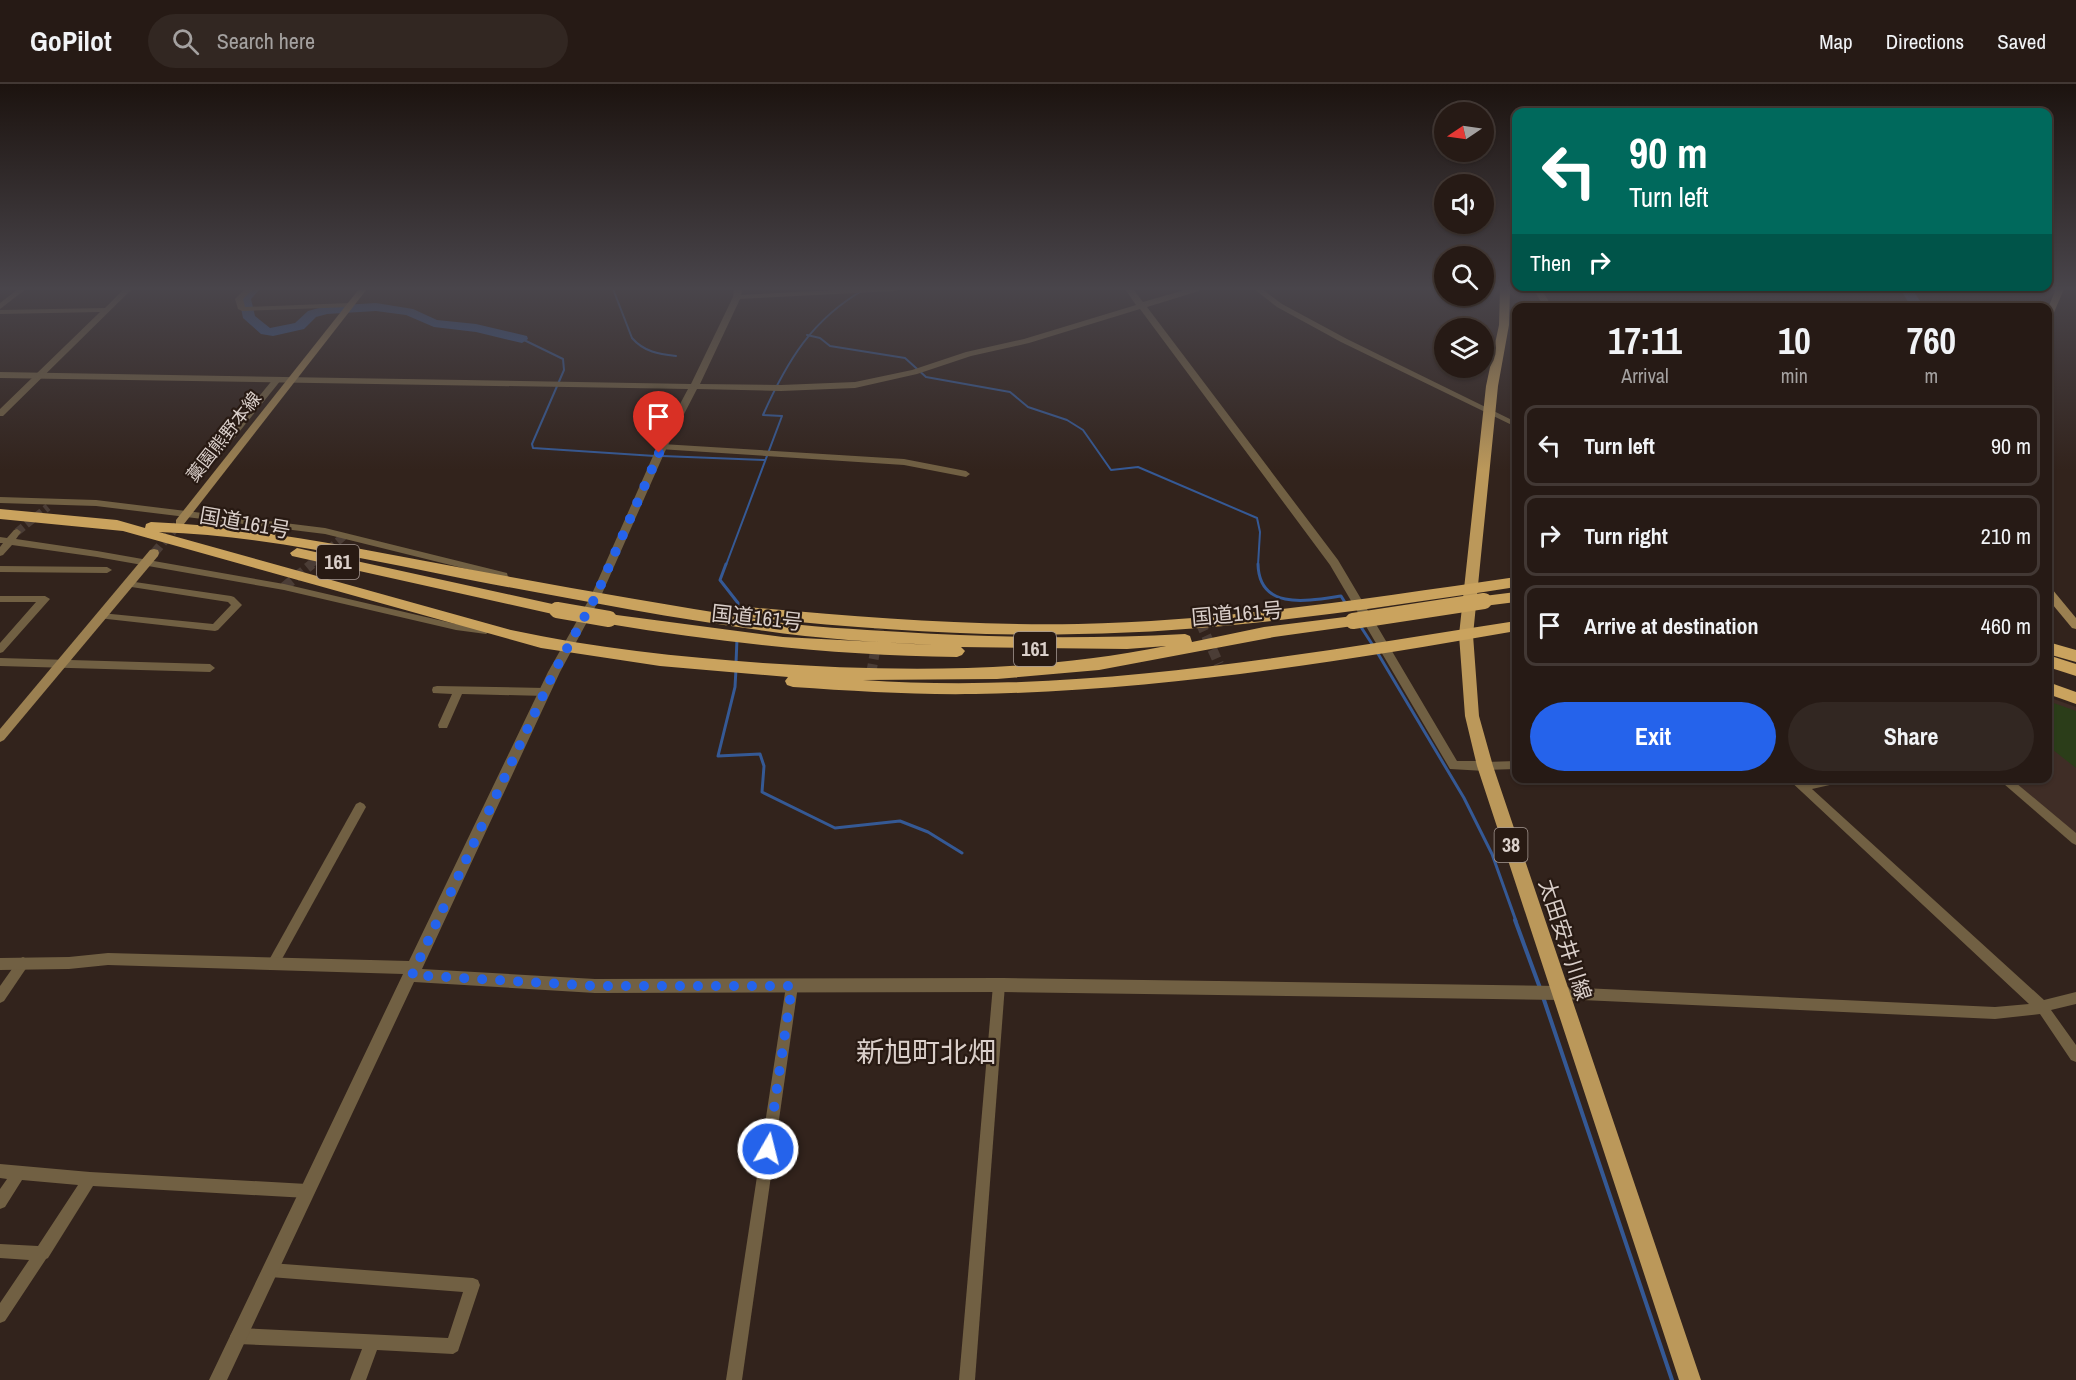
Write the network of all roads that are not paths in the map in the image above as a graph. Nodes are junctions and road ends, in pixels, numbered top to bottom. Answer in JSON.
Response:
{"nodes":[{"id":1,"x":67,"y":349,"type":"edge"},
{"id":2,"x":315,"y":349,"type":"edge"},
{"id":3,"x":712,"y":349,"type":"edge"},
{"id":4,"x":994,"y":349,"type":"edge"},
{"id":5,"x":1174,"y":349,"type":"edge"},
{"id":6,"x":1361,"y":349,"type":"edge"},
{"id":7,"x":1499,"y":349,"type":"edge"},
{"id":8,"x":0,"y":375,"type":"edge"},
{"id":9,"x":41,"y":376,"type":"junction"},
{"id":10,"x":277,"y":380,"type":"junction"},
{"id":11,"x":291,"y":380,"type":"junction"},
{"id":12,"x":694,"y":387,"type":"junction"},
{"id":13,"x":1491,"y":410,"type":"junction"},
{"id":14,"x":0,"y":414,"type":"edge"},
{"id":15,"x":1512,"y":423,"type":"edge"},
{"id":16,"x":228,"y":440,"type":"dead end"},
{"id":17,"x":659,"y":453,"type":"junction"},
{"id":18,"x":966,"y":474,"type":"dead end"},
{"id":19,"x":0,"y":500,"type":"edge"},
{"id":20,"x":187,"y":513,"type":"junction"},
{"id":21,"x":0,"y":514,"type":"edge"},
{"id":22,"x":180,"y":522,"type":"tunnel mouth"},
{"id":23,"x":117,"y":525,"type":"junction"},
{"id":24,"x":17,"y":532,"type":"tunnel mouth"},
{"id":25,"x":4,"y":541,"type":"edge"},
{"id":26,"x":0,"y":553,"type":"edge"},
{"id":27,"x":154,"y":553,"type":"tunnel mouth"},
{"id":28,"x":97,"y":554,"type":"junction"},
{"id":29,"x":146,"y":562,"type":"junction"},
{"id":30,"x":0,"y":569,"type":"edge"},
{"id":31,"x":82,"y":570,"type":"junction"},
{"id":32,"x":107,"y":570,"type":"dead end"},
{"id":33,"x":504,"y":581,"type":"junction"},
{"id":34,"x":1512,"y":583,"type":"edge"},
{"id":35,"x":128,"y":584,"type":"junction"},
{"id":36,"x":1471,"y":589,"type":"junction"},
{"id":37,"x":596,"y":596,"type":"junction"},
{"id":38,"x":2052,"y":597,"type":"edge"},
{"id":39,"x":1512,"y":598,"type":"edge"},
{"id":40,"x":0,"y":599,"type":"edge"},
{"id":41,"x":1358,"y":604,"type":"junction"},
{"id":42,"x":101,"y":616,"type":"junction"},
{"id":43,"x":737,"y":616,"type":"junction"},
{"id":44,"x":2076,"y":625,"type":"edge"},
{"id":45,"x":1512,"y":627,"type":"edge"},
{"id":46,"x":489,"y":631,"type":"junction"},
{"id":47,"x":1273,"y":632,"type":"junction"},
{"id":48,"x":1466,"y":635,"type":"junction"},
{"id":49,"x":1127,"y":643,"type":"junction"},
{"id":50,"x":570,"y":646,"type":"junction"},
{"id":51,"x":1383,"y":648,"type":"junction"},
{"id":52,"x":0,"y":649,"type":"edge"},
{"id":53,"x":2052,"y":649,"type":"edge"},
{"id":54,"x":2076,"y":656,"type":"edge"},
{"id":55,"x":0,"y":662,"type":"edge"},
{"id":56,"x":2052,"y":662,"type":"edge"},
{"id":57,"x":62,"y":664,"type":"junction"},
{"id":58,"x":210,"y":668,"type":"dead end"},
{"id":59,"x":2076,"y":670,"type":"edge"},
{"id":60,"x":737,"y":671,"type":"junction"},
{"id":61,"x":2052,"y":689,"type":"edge"},
{"id":62,"x":437,"y":690,"type":"dead end"},
{"id":63,"x":458,"y":691,"type":"junction"},
{"id":64,"x":545,"y":692,"type":"junction"},
{"id":65,"x":2076,"y":698,"type":"edge"},
{"id":66,"x":443,"y":725,"type":"dead end"},
{"id":67,"x":0,"y":737,"type":"edge"},
{"id":68,"x":1512,"y":765,"type":"edge"},
{"id":69,"x":1485,"y":766,"type":"junction"},
{"id":70,"x":1798,"y":783,"type":"edge"},
{"id":71,"x":1823,"y":783,"type":"edge"},
{"id":72,"x":2008,"y":783,"type":"edge"},
{"id":73,"x":1803,"y":788,"type":"junction"},
{"id":74,"x":360,"y":807,"type":"dead end"},
{"id":75,"x":2076,"y":840,"type":"edge"},
{"id":76,"x":23,"y":963,"type":"junction"},
{"id":77,"x":0,"y":964,"type":"edge"},
{"id":78,"x":273,"y":964,"type":"junction"},
{"id":79,"x":413,"y":972,"type":"junction"},
{"id":80,"x":792,"y":986,"type":"junction"},
{"id":81,"x":999,"y":986,"type":"junction"},
{"id":82,"x":1547,"y":993,"type":"junction"},
{"id":83,"x":0,"y":997,"type":"edge"},
{"id":84,"x":2076,"y":998,"type":"edge"},
{"id":85,"x":2043,"y":1008,"type":"junction"},
{"id":86,"x":2076,"y":1056,"type":"edge"},
{"id":87,"x":0,"y":1171,"type":"edge"},
{"id":88,"x":18,"y":1174,"type":"junction"},
{"id":89,"x":90,"y":1179,"type":"junction"},
{"id":90,"x":307,"y":1191,"type":"junction"},
{"id":91,"x":0,"y":1202,"type":"edge"},
{"id":92,"x":0,"y":1251,"type":"edge"},
{"id":93,"x":43,"y":1253,"type":"junction"},
{"id":94,"x":270,"y":1270,"type":"junction"},
{"id":95,"x":0,"y":1316,"type":"edge"},
{"id":96,"x":238,"y":1336,"type":"junction"},
{"id":97,"x":373,"y":1341,"type":"junction"},
{"id":98,"x":218,"y":1380,"type":"edge"},
{"id":99,"x":358,"y":1380,"type":"edge"},
{"id":100,"x":734,"y":1380,"type":"edge"},
{"id":101,"x":967,"y":1380,"type":"edge"},
{"id":102,"x":1690,"y":1380,"type":"edge"}],
"edges":[{"from":1,"to":9,"type":"street"},
{"from":2,"to":11,"type":"main road","name":"藁園熊野本線"},
{"from":3,"to":12,"type":"street"},
{"from":4,"to":12,"type":"street"},
{"from":5,"to":41,"type":"street"},
{"from":6,"to":13,"type":"street"},
{"from":7,"to":13,"type":"main road","name":"太田安井川線","number":"38"},
{"from":8,"to":9,"type":"street"},
{"from":9,"to":10,"type":"street"},
{"from":9,"to":14,"type":"street"},
{"from":10,"to":11,"type":"street"},
{"from":10,"to":16,"type":"street"},
{"from":11,"to":12,"type":"street"},
{"from":11,"to":20,"type":"main road","name":"藁園熊野本線"},
{"from":12,"to":17,"type":"street"},
{"from":13,"to":15,"type":"street"},
{"from":13,"to":36,"type":"main road","name":"太田安井川線","number":"38"},
{"from":17,"to":18,"type":"street"},
{"from":17,"to":37,"type":"street"},
{"from":19,"to":20,"type":"street"},
{"from":20,"to":22,"type":"main road","name":"藁園熊野本線"},
{"from":20,"to":33,"type":"street"},
{"from":21,"to":23,"type":"highway","name":"国道161号","number":"161"},
{"from":23,"to":33,"type":"highway"},
{"from":23,"to":46,"type":"highway"},
{"from":23,"to":49,"type":"highway","name":"国道161号","number":"161","bridge":true},
{"from":24,"to":25,"type":"street"},
{"from":25,"to":26,"type":"street"},
{"from":25,"to":28,"type":"street"},
{"from":27,"to":29,"type":"main road"},
{"from":28,"to":29,"type":"street"},
{"from":28,"to":31,"type":"street"},
{"from":29,"to":35,"type":"main road"},
{"from":29,"to":46,"type":"street"},
{"from":30,"to":31,"type":"street"},
{"from":31,"to":32,"type":"street"},
{"from":33,"to":37,"type":"highway"},
{"from":34,"to":36,"type":"highway"},
{"from":35,"to":42,"type":"main road"},
{"from":35,"to":42,"type":"street"},
{"from":36,"to":41,"type":"highway"},
{"from":36,"to":48,"type":"main road","name":"太田安井川線","number":"38"},
{"from":37,"to":43,"type":"highway"},
{"from":37,"to":50,"type":"street"},
{"from":38,"to":44,"type":"main road"},
{"from":39,"to":47,"type":"highway","name":"国道161号","number":"161","bridge":true},
{"from":40,"to":52,"type":"street"},
{"from":41,"to":43,"type":"highway"},
{"from":41,"to":51,"type":"street"},
{"from":42,"to":57,"type":"main road"},
{"from":43,"to":49,"type":"highway"},
{"from":45,"to":48,"type":"highway"},
{"from":46,"to":50,"type":"highway"},
{"from":47,"to":49,"type":"highway","name":"国道161号","number":"161"},
{"from":47,"to":60,"type":"highway"},
{"from":48,"to":51,"type":"highway"},
{"from":48,"to":69,"type":"main road","name":"太田安井川線","number":"38"},
{"from":50,"to":60,"type":"highway"},
{"from":50,"to":64,"type":"street"},
{"from":51,"to":60,"type":"highway"},
{"from":51,"to":69,"type":"street"},
{"from":53,"to":54,"type":"highway"},
{"from":55,"to":57,"type":"street"},
{"from":56,"to":59,"type":"highway"},
{"from":57,"to":58,"type":"street"},
{"from":57,"to":67,"type":"main road"},
{"from":61,"to":65,"type":"highway"},
{"from":62,"to":63,"type":"street"},
{"from":63,"to":64,"type":"street"},
{"from":63,"to":66,"type":"street"},
{"from":64,"to":79,"type":"street"},
{"from":68,"to":69,"type":"street"},
{"from":69,"to":82,"type":"main road","name":"太田安井川線","number":"38"},
{"from":70,"to":73,"type":"street"},
{"from":71,"to":73,"type":"street"},
{"from":72,"to":75,"type":"street"},
{"from":73,"to":85,"type":"street"},
{"from":74,"to":78,"type":"street"},
{"from":76,"to":77,"type":"street"},
{"from":76,"to":78,"type":"street"},
{"from":76,"to":83,"type":"street"},
{"from":78,"to":79,"type":"street"},
{"from":79,"to":80,"type":"street"},
{"from":79,"to":90,"type":"street"},
{"from":80,"to":81,"type":"street"},
{"from":80,"to":100,"type":"street"},
{"from":81,"to":82,"type":"street"},
{"from":81,"to":101,"type":"street"},
{"from":82,"to":85,"type":"street"},
{"from":82,"to":102,"type":"main road","name":"太田安井川線","number":"38"},
{"from":84,"to":85,"type":"street"},
{"from":85,"to":86,"type":"street"},
{"from":87,"to":88,"type":"street"},
{"from":88,"to":89,"type":"street"},
{"from":88,"to":91,"type":"street"},
{"from":89,"to":90,"type":"street"},
{"from":89,"to":93,"type":"street"},
{"from":90,"to":94,"type":"street"},
{"from":92,"to":93,"type":"street"},
{"from":93,"to":95,"type":"street"},
{"from":94,"to":96,"type":"street"},
{"from":94,"to":97,"type":"street"},
{"from":96,"to":97,"type":"street"},
{"from":96,"to":98,"type":"street"},
{"from":97,"to":99,"type":"street"}]}
